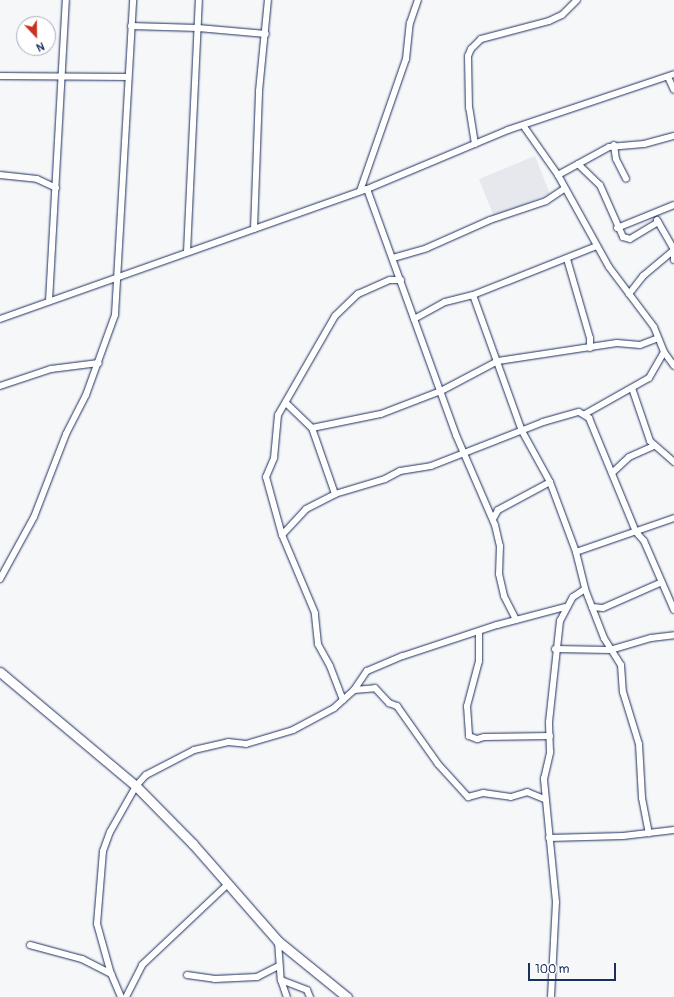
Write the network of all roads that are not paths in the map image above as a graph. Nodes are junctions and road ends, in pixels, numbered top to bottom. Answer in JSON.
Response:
{"nodes":[{"id":1,"x":66,"y":0,"type":"edge"},
{"id":2,"x":133,"y":0,"type":"edge"},
{"id":3,"x":199,"y":0,"type":"edge"},
{"id":4,"x":268,"y":0,"type":"edge"},
{"id":5,"x":418,"y":0,"type":"edge"},
{"id":6,"x":577,"y":0,"type":"edge"},
{"id":7,"x":131,"y":26,"type":"junction"},
{"id":8,"x":198,"y":28,"type":"junction"},
{"id":9,"x":266,"y":34,"type":"junction"},
{"id":10,"x":0,"y":76,"type":"edge"},
{"id":11,"x":671,"y":76,"type":"edge"},
{"id":12,"x":61,"y":77,"type":"junction"},
{"id":13,"x":128,"y":77,"type":"junction"},
{"id":14,"x":674,"y":90,"type":"edge"},
{"id":15,"x":525,"y":128,"type":"dead end"},
{"id":16,"x":674,"y":136,"type":"edge"},
{"id":17,"x":475,"y":144,"type":"junction"},
{"id":18,"x":614,"y":145,"type":"junction"},
{"id":19,"x":578,"y":164,"type":"junction"},
{"id":20,"x":0,"y":175,"type":"edge"},
{"id":21,"x":558,"y":175,"type":"junction"},
{"id":22,"x":626,"y":179,"type":"dead end"},
{"id":23,"x":56,"y":188,"type":"junction"},
{"id":24,"x":367,"y":189,"type":"junction"},
{"id":25,"x":564,"y":189,"type":"junction"},
{"id":26,"x":360,"y":191,"type":"junction"},
{"id":27,"x":674,"y":205,"type":"edge"},
{"id":28,"x":653,"y":214,"type":"junction"},
{"id":29,"x":658,"y":222,"type":"junction"},
{"id":30,"x":616,"y":228,"type":"junction"},
{"id":31,"x":254,"y":229,"type":"junction"},
{"id":32,"x":597,"y":246,"type":"junction"},
{"id":33,"x":674,"y":250,"type":"edge"},
{"id":34,"x":187,"y":252,"type":"junction"},
{"id":35,"x":392,"y":258,"type":"junction"},
{"id":36,"x":567,"y":259,"type":"junction"},
{"id":37,"x":674,"y":260,"type":"edge"},
{"id":38,"x":119,"y":277,"type":"junction"},
{"id":39,"x":401,"y":280,"type":"junction"},
{"id":40,"x":628,"y":294,"type":"junction"},
{"id":41,"x":473,"y":295,"type":"junction"},
{"id":42,"x":50,"y":301,"type":"junction"},
{"id":43,"x":0,"y":319,"type":"edge"},
{"id":44,"x":414,"y":319,"type":"junction"},
{"id":45,"x":658,"y":338,"type":"junction"},
{"id":46,"x":590,"y":348,"type":"junction"},
{"id":47,"x":664,"y":352,"type":"junction"},
{"id":48,"x":498,"y":361,"type":"junction"},
{"id":49,"x":99,"y":363,"type":"junction"},
{"id":50,"x":674,"y":366,"type":"edge"},
{"id":51,"x":0,"y":386,"type":"edge"},
{"id":52,"x":632,"y":388,"type":"junction"},
{"id":53,"x":441,"y":391,"type":"junction"},
{"id":54,"x":286,"y":403,"type":"junction"},
{"id":55,"x":585,"y":414,"type":"junction"},
{"id":56,"x":312,"y":428,"type":"junction"},
{"id":57,"x":522,"y":431,"type":"junction"},
{"id":58,"x":654,"y":446,"type":"junction"},
{"id":59,"x":465,"y":451,"type":"junction"},
{"id":60,"x":606,"y":458,"type":"junction"},
{"id":61,"x":674,"y":462,"type":"edge"},
{"id":62,"x":620,"y":465,"type":"junction"},
{"id":63,"x":612,"y":473,"type":"junction"},
{"id":64,"x":550,"y":482,"type":"junction"},
{"id":65,"x":335,"y":494,"type":"junction"},
{"id":66,"x":674,"y":518,"type":"edge"},
{"id":67,"x":493,"y":519,"type":"junction"},
{"id":68,"x":636,"y":532,"type":"junction"},
{"id":69,"x":282,"y":535,"type":"junction"},
{"id":70,"x":576,"y":552,"type":"junction"},
{"id":71,"x":0,"y":579,"type":"edge"},
{"id":72,"x":662,"y":582,"type":"junction"},
{"id":73,"x":584,"y":589,"type":"junction"},
{"id":74,"x":565,"y":607,"type":"junction"},
{"id":75,"x":592,"y":607,"type":"junction"},
{"id":76,"x":674,"y":610,"type":"edge"},
{"id":77,"x":516,"y":620,"type":"junction"},
{"id":78,"x":479,"y":632,"type":"junction"},
{"id":79,"x":674,"y":635,"type":"edge"},
{"id":80,"x":556,"y":649,"type":"junction"},
{"id":81,"x":610,"y":650,"type":"junction"},
{"id":82,"x":0,"y":672,"type":"edge"},
{"id":83,"x":354,"y":690,"type":"junction"},
{"id":84,"x":342,"y":700,"type":"junction"},
{"id":85,"x":550,"y":736,"type":"junction"},
{"id":86,"x":136,"y":786,"type":"junction"},
{"id":87,"x":544,"y":799,"type":"junction"},
{"id":88,"x":674,"y":830,"type":"edge"},
{"id":89,"x":649,"y":833,"type":"junction"},
{"id":90,"x":549,"y":838,"type":"junction"},
{"id":91,"x":228,"y":884,"type":"junction"},
{"id":92,"x":278,"y":941,"type":"junction"},
{"id":93,"x":30,"y":945,"type":"dead end"},
{"id":94,"x":279,"y":966,"type":"junction"},
{"id":95,"x":111,"y":974,"type":"junction"},
{"id":96,"x":187,"y":976,"type":"dead end"},
{"id":97,"x":281,"y":980,"type":"junction"},
{"id":98,"x":121,"y":997,"type":"edge"},
{"id":99,"x":126,"y":997,"type":"edge"},
{"id":100,"x":287,"y":997,"type":"edge"},
{"id":101,"x":310,"y":997,"type":"edge"},
{"id":102,"x":347,"y":997,"type":"edge"},
{"id":103,"x":551,"y":997,"type":"edge"}],
"edges":[{"from":1,"to":12,"type":"street"},
{"from":2,"to":7,"type":"street"},
{"from":3,"to":8,"type":"street"},
{"from":4,"to":9,"type":"street"},
{"from":5,"to":26,"type":"street"},
{"from":6,"to":17,"type":"street"},
{"from":7,"to":8,"type":"street"},
{"from":7,"to":13,"type":"street"},
{"from":8,"to":9,"type":"street"},
{"from":8,"to":34,"type":"street"},
{"from":9,"to":31,"type":"street"},
{"from":10,"to":12,"type":"street"},
{"from":11,"to":14,"type":"street"},
{"from":11,"to":17,"type":"street"},
{"from":12,"to":13,"type":"street"},
{"from":12,"to":23,"type":"street"},
{"from":13,"to":38,"type":"street"},
{"from":15,"to":21,"type":"street"},
{"from":16,"to":18,"type":"street"},
{"from":17,"to":24,"type":"street"},
{"from":18,"to":19,"type":"street"},
{"from":18,"to":22,"type":"street"},
{"from":19,"to":21,"type":"street"},
{"from":19,"to":30,"type":"street"},
{"from":20,"to":23,"type":"street"},
{"from":21,"to":25,"type":"street"},
{"from":23,"to":42,"type":"street"},
{"from":24,"to":26,"type":"street"},
{"from":24,"to":35,"type":"street"},
{"from":25,"to":32,"type":"street"},
{"from":25,"to":35,"type":"street"},
{"from":26,"to":31,"type":"street"},
{"from":27,"to":28,"type":"street"},
{"from":28,"to":29,"type":"street"},
{"from":28,"to":30,"type":"street"},
{"from":29,"to":30,"type":"street"},
{"from":29,"to":33,"type":"street"},
{"from":31,"to":34,"type":"street"},
{"from":32,"to":36,"type":"street"},
{"from":32,"to":40,"type":"street"},
{"from":33,"to":37,"type":"street"},
{"from":33,"to":40,"type":"street"},
{"from":34,"to":38,"type":"street"},
{"from":35,"to":39,"type":"street"},
{"from":36,"to":41,"type":"street"},
{"from":36,"to":46,"type":"street"},
{"from":38,"to":42,"type":"street"},
{"from":38,"to":49,"type":"street"},
{"from":39,"to":44,"type":"street"},
{"from":39,"to":54,"type":"street"},
{"from":40,"to":45,"type":"street"},
{"from":41,"to":44,"type":"street"},
{"from":41,"to":48,"type":"street"},
{"from":42,"to":43,"type":"street"},
{"from":44,"to":53,"type":"street"},
{"from":45,"to":46,"type":"street"},
{"from":45,"to":47,"type":"street"},
{"from":46,"to":48,"type":"street"},
{"from":47,"to":50,"type":"street"},
{"from":47,"to":52,"type":"street"},
{"from":48,"to":53,"type":"street"},
{"from":48,"to":57,"type":"street"},
{"from":49,"to":51,"type":"street"},
{"from":49,"to":71,"type":"street"},
{"from":52,"to":55,"type":"street"},
{"from":52,"to":58,"type":"street"},
{"from":53,"to":56,"type":"street"},
{"from":53,"to":59,"type":"street"},
{"from":54,"to":56,"type":"street"},
{"from":54,"to":69,"type":"street"},
{"from":55,"to":57,"type":"street"},
{"from":55,"to":60,"type":"street"},
{"from":56,"to":65,"type":"street"},
{"from":57,"to":59,"type":"street"},
{"from":57,"to":64,"type":"street"},
{"from":58,"to":61,"type":"street"},
{"from":58,"to":62,"type":"street"},
{"from":59,"to":65,"type":"street"},
{"from":59,"to":67,"type":"street"},
{"from":60,"to":62,"type":"street"},
{"from":60,"to":63,"type":"street"},
{"from":62,"to":63,"type":"street"},
{"from":63,"to":68,"type":"street"},
{"from":64,"to":67,"type":"street"},
{"from":64,"to":70,"type":"street"},
{"from":65,"to":69,"type":"street"},
{"from":66,"to":68,"type":"street"},
{"from":67,"to":77,"type":"street"},
{"from":68,"to":70,"type":"street"},
{"from":68,"to":72,"type":"street"},
{"from":69,"to":84,"type":"street"},
{"from":70,"to":73,"type":"street"},
{"from":72,"to":75,"type":"street"},
{"from":72,"to":76,"type":"street"},
{"from":73,"to":74,"type":"street"},
{"from":73,"to":75,"type":"street"},
{"from":74,"to":77,"type":"street"},
{"from":74,"to":80,"type":"street"},
{"from":75,"to":81,"type":"street"},
{"from":77,"to":78,"type":"street"},
{"from":78,"to":83,"type":"street"},
{"from":78,"to":85,"type":"street"},
{"from":79,"to":81,"type":"street"},
{"from":80,"to":81,"type":"street"},
{"from":80,"to":85,"type":"street"},
{"from":81,"to":89,"type":"street"},
{"from":82,"to":86,"type":"street"},
{"from":83,"to":84,"type":"street"},
{"from":83,"to":87,"type":"street"},
{"from":84,"to":86,"type":"street"},
{"from":85,"to":87,"type":"street"},
{"from":86,"to":91,"type":"street"},
{"from":86,"to":95,"type":"street"},
{"from":87,"to":90,"type":"street"},
{"from":88,"to":89,"type":"street"},
{"from":89,"to":90,"type":"street"},
{"from":90,"to":103,"type":"street"},
{"from":91,"to":92,"type":"street"},
{"from":91,"to":99,"type":"street"},
{"from":92,"to":94,"type":"street"},
{"from":92,"to":102,"type":"street"},
{"from":93,"to":95,"type":"street"},
{"from":94,"to":96,"type":"street"},
{"from":94,"to":97,"type":"street"},
{"from":95,"to":98,"type":"street"},
{"from":97,"to":100,"type":"street"},
{"from":97,"to":101,"type":"street"}]}
